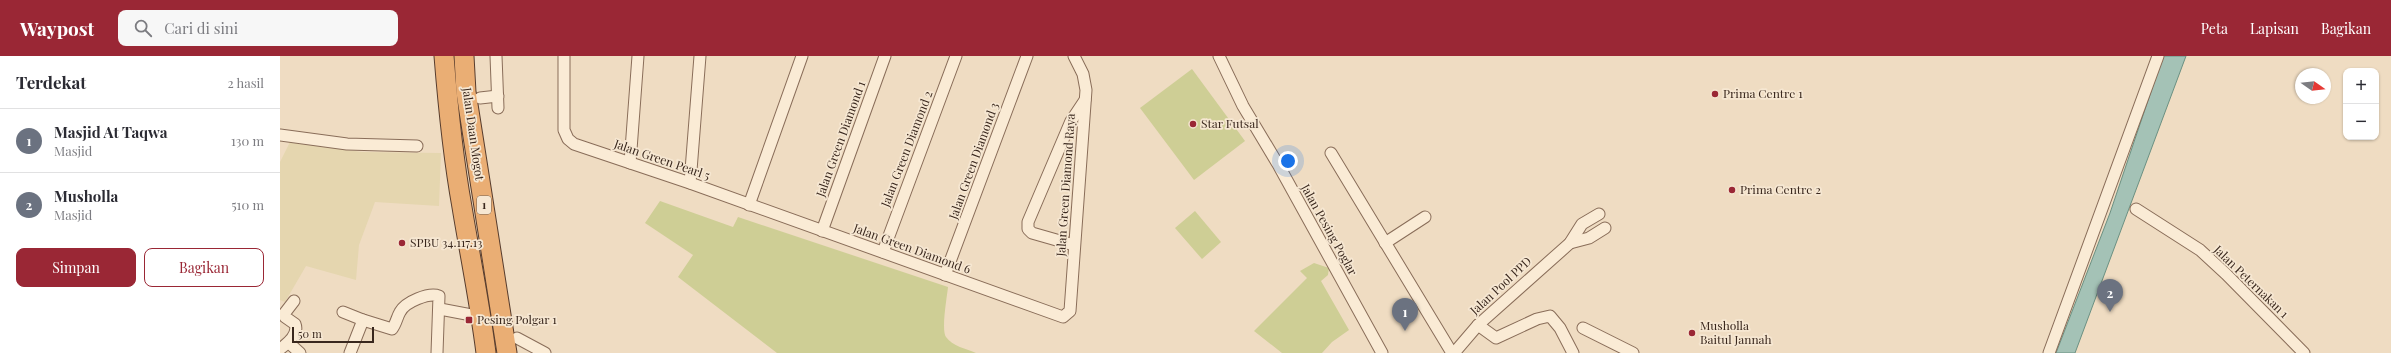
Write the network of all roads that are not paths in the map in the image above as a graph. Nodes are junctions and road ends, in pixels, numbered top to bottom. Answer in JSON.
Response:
{"nodes":[{"id":1,"x":444,"y":56,"type":"edge"},
{"id":2,"x":457,"y":56,"type":"edge"},
{"id":3,"x":464,"y":56,"type":"edge"},
{"id":4,"x":477,"y":56,"type":"edge"},
{"id":5,"x":496,"y":56,"type":"edge"},
{"id":6,"x":564,"y":56,"type":"edge"},
{"id":7,"x":638,"y":56,"type":"edge"},
{"id":8,"x":700,"y":56,"type":"edge"},
{"id":9,"x":802,"y":56,"type":"edge"},
{"id":10,"x":885,"y":56,"type":"edge"},
{"id":11,"x":956,"y":56,"type":"edge"},
{"id":12,"x":1027,"y":56,"type":"edge"},
{"id":13,"x":1074,"y":56,"type":"edge"},
{"id":14,"x":1219,"y":56,"type":"edge"},
{"id":15,"x":2158,"y":56,"type":"edge"},
{"id":16,"x":489,"y":97,"type":"junction"},
{"id":17,"x":1085,"y":100,"type":"junction"},
{"id":18,"x":498,"y":108,"type":"dead end"},
{"id":19,"x":280,"y":135,"type":"edge"},
{"id":20,"x":417,"y":146,"type":"dead end"},
{"id":21,"x":1331,"y":153,"type":"dead end"},
{"id":22,"x":630,"y":162,"type":"junction"},
{"id":23,"x":690,"y":183,"type":"junction"},
{"id":24,"x":749,"y":205,"type":"junction"},
{"id":25,"x":2136,"y":210,"type":"dead end"},
{"id":26,"x":1599,"y":214,"type":"dead end"},
{"id":27,"x":1425,"y":217,"type":"dead end"},
{"id":28,"x":1605,"y":228,"type":"dead end"},
{"id":29,"x":822,"y":231,"type":"junction"},
{"id":30,"x":1385,"y":243,"type":"junction"},
{"id":31,"x":1570,"y":243,"type":"junction"},
{"id":32,"x":1074,"y":245,"type":"junction"},
{"id":33,"x":883,"y":252,"type":"junction"},
{"id":34,"x":945,"y":275,"type":"junction"},
{"id":35,"x":294,"y":301,"type":"dead end"},
{"id":36,"x":440,"y":309,"type":"junction"},
{"id":37,"x":343,"y":312,"type":"dead end"},
{"id":38,"x":482,"y":316,"type":"junction"},
{"id":39,"x":1066,"y":317,"type":"joint"},
{"id":40,"x":363,"y":320,"type":"junction"},
{"id":41,"x":1478,"y":325,"type":"junction"},
{"id":42,"x":1583,"y":328,"type":"dead end"},
{"id":43,"x":284,"y":346,"type":"edge"},
{"id":44,"x":514,"y":348,"type":"edge"},
{"id":45,"x":300,"y":353,"type":"edge"},
{"id":46,"x":350,"y":353,"type":"edge"},
{"id":47,"x":436,"y":353,"type":"edge"},
{"id":48,"x":486,"y":353,"type":"edge"},
{"id":49,"x":498,"y":353,"type":"edge"},
{"id":50,"x":545,"y":353,"type":"edge"},
{"id":51,"x":1382,"y":353,"type":"edge"},
{"id":52,"x":1453,"y":353,"type":"edge"},
{"id":53,"x":1574,"y":353,"type":"edge"},
{"id":54,"x":1633,"y":353,"type":"edge"},
{"id":55,"x":2048,"y":353,"type":"edge"},
{"id":56,"x":2304,"y":353,"type":"edge"}],
"edges":[{"from":1,"to":38,"type":"highway","name":"Jalan Daan Mogot","number":"1"},
{"from":2,"to":49,"type":"highway","name":"Jalan Daan Mogot","number":"1"},
{"from":3,"to":44,"type":"highway","name":"Jalan Daan Mogot","number":"1"},
{"from":4,"to":16,"type":"highway","name":"Jalan Daan Mogot","number":"1"},
{"from":5,"to":16,"type":"street"},
{"from":6,"to":22,"type":"street","name":"Jalan Green Pearl 5"},
{"from":7,"to":22,"type":"street"},
{"from":8,"to":23,"type":"street"},
{"from":9,"to":24,"type":"street"},
{"from":10,"to":29,"type":"street","name":"Jalan Green Diamond 1"},
{"from":11,"to":33,"type":"street","name":"Jalan Green Diamond 2"},
{"from":12,"to":34,"type":"street","name":"Jalan Green Diamond 3"},
{"from":13,"to":17,"type":"street","name":"Jalan Green Diamond Raya"},
{"from":14,"to":51,"type":"street","name":"Jalan Pesing Poglar"},
{"from":15,"to":55,"type":"street"},
{"from":16,"to":18,"type":"street"},
{"from":16,"to":44,"type":"highway","name":"Jalan Daan Mogot","number":"1"},
{"from":17,"to":32,"type":"street","name":"Jalan Green Diamond Raya"},
{"from":17,"to":32,"type":"street"},
{"from":19,"to":20,"type":"street"},
{"from":21,"to":30,"type":"street"},
{"from":22,"to":23,"type":"street","name":"Jalan Green Pearl 5"},
{"from":23,"to":24,"type":"street","name":"Jalan Green Pearl 5"},
{"from":24,"to":29,"type":"street","name":"Jalan Green Diamond 6"},
{"from":25,"to":56,"type":"street","name":"Jalan Peternakan 1"},
{"from":26,"to":31,"type":"street","name":"Jalan Pool PPD"},
{"from":27,"to":30,"type":"street"},
{"from":28,"to":31,"type":"street","name":"Jalan Pool PPD"},
{"from":29,"to":33,"type":"street","name":"Jalan Green Diamond 6"},
{"from":30,"to":52,"type":"street"},
{"from":31,"to":41,"type":"street","name":"Jalan Pool PPD"},
{"from":32,"to":39,"type":"street","name":"Jalan Green Diamond Raya"},
{"from":33,"to":34,"type":"street","name":"Jalan Green Diamond 6"},
{"from":34,"to":39,"type":"street","name":"Jalan Green Diamond 6"},
{"from":35,"to":43,"type":"street"},
{"from":36,"to":38,"type":"street"},
{"from":36,"to":40,"type":"street"},
{"from":36,"to":47,"type":"street"},
{"from":37,"to":40,"type":"street"},
{"from":38,"to":48,"type":"highway","name":"Jalan Daan Mogot","number":"1"},
{"from":40,"to":46,"type":"street"},
{"from":41,"to":52,"type":"street","name":"Jalan Pool PPD"},
{"from":41,"to":53,"type":"street"},
{"from":42,"to":54,"type":"street"},
{"from":43,"to":45,"type":"street"},
{"from":44,"to":50,"type":"street"}]}
